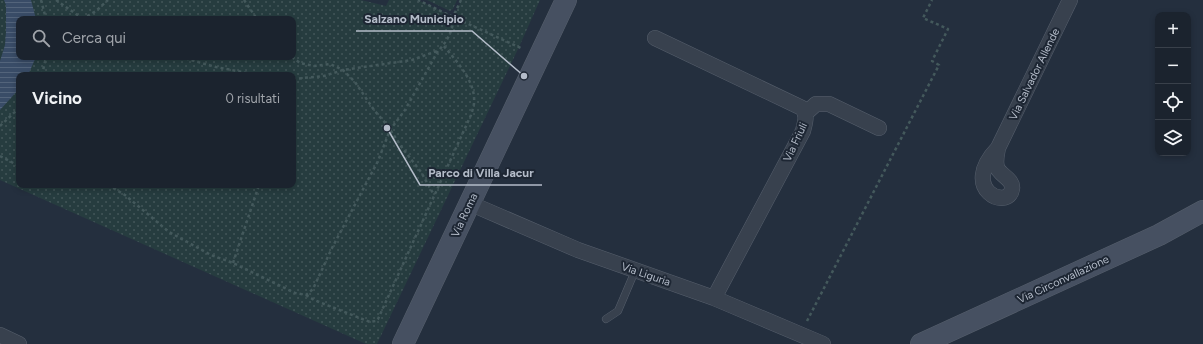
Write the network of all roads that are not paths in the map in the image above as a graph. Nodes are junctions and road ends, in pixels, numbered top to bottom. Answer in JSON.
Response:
{"nodes":[{"id":1,"x":566,"y":0,"type":"edge"},
{"id":2,"x":1070,"y":0,"type":"edge"},
{"id":3,"x":655,"y":38,"type":"dead end"},
{"id":4,"x":806,"y":113,"type":"junction"},
{"id":5,"x":879,"y":128,"type":"dead end"},
{"id":6,"x":998,"y":148,"type":"dead end"},
{"id":7,"x":469,"y":203,"type":"junction"},
{"id":8,"x":1203,"y":211,"type":"edge"},
{"id":9,"x":635,"y":271,"type":"junction"},
{"id":10,"x":714,"y":298,"type":"junction"},
{"id":11,"x":606,"y":319,"type":"dead end"},
{"id":12,"x":0,"y":336,"type":"edge"},
{"id":13,"x":19,"y":344,"type":"edge"},
{"id":14,"x":403,"y":344,"type":"edge"},
{"id":15,"x":823,"y":344,"type":"edge"},
{"id":16,"x":921,"y":344,"type":"edge"}],
"edges":[{"from":1,"to":7,"type":"street","name":"Via Roma"},
{"from":2,"to":6,"type":"street","name":"Via Salvador Allende"},
{"from":3,"to":4,"type":"street","name":"Via Friuli"},
{"from":4,"to":5,"type":"street"},
{"from":4,"to":10,"type":"street","name":"Via Friuli"},
{"from":7,"to":9,"type":"street","name":"Via Liguria"},
{"from":7,"to":14,"type":"street","name":"Via Roma"},
{"from":8,"to":16,"type":"street","name":"Via Circonvallazione"},
{"from":9,"to":10,"type":"street","name":"Via Liguria"},
{"from":9,"to":11,"type":"lane"},
{"from":10,"to":15,"type":"street","name":"Via Liguria"},
{"from":12,"to":13,"type":"street"}]}
